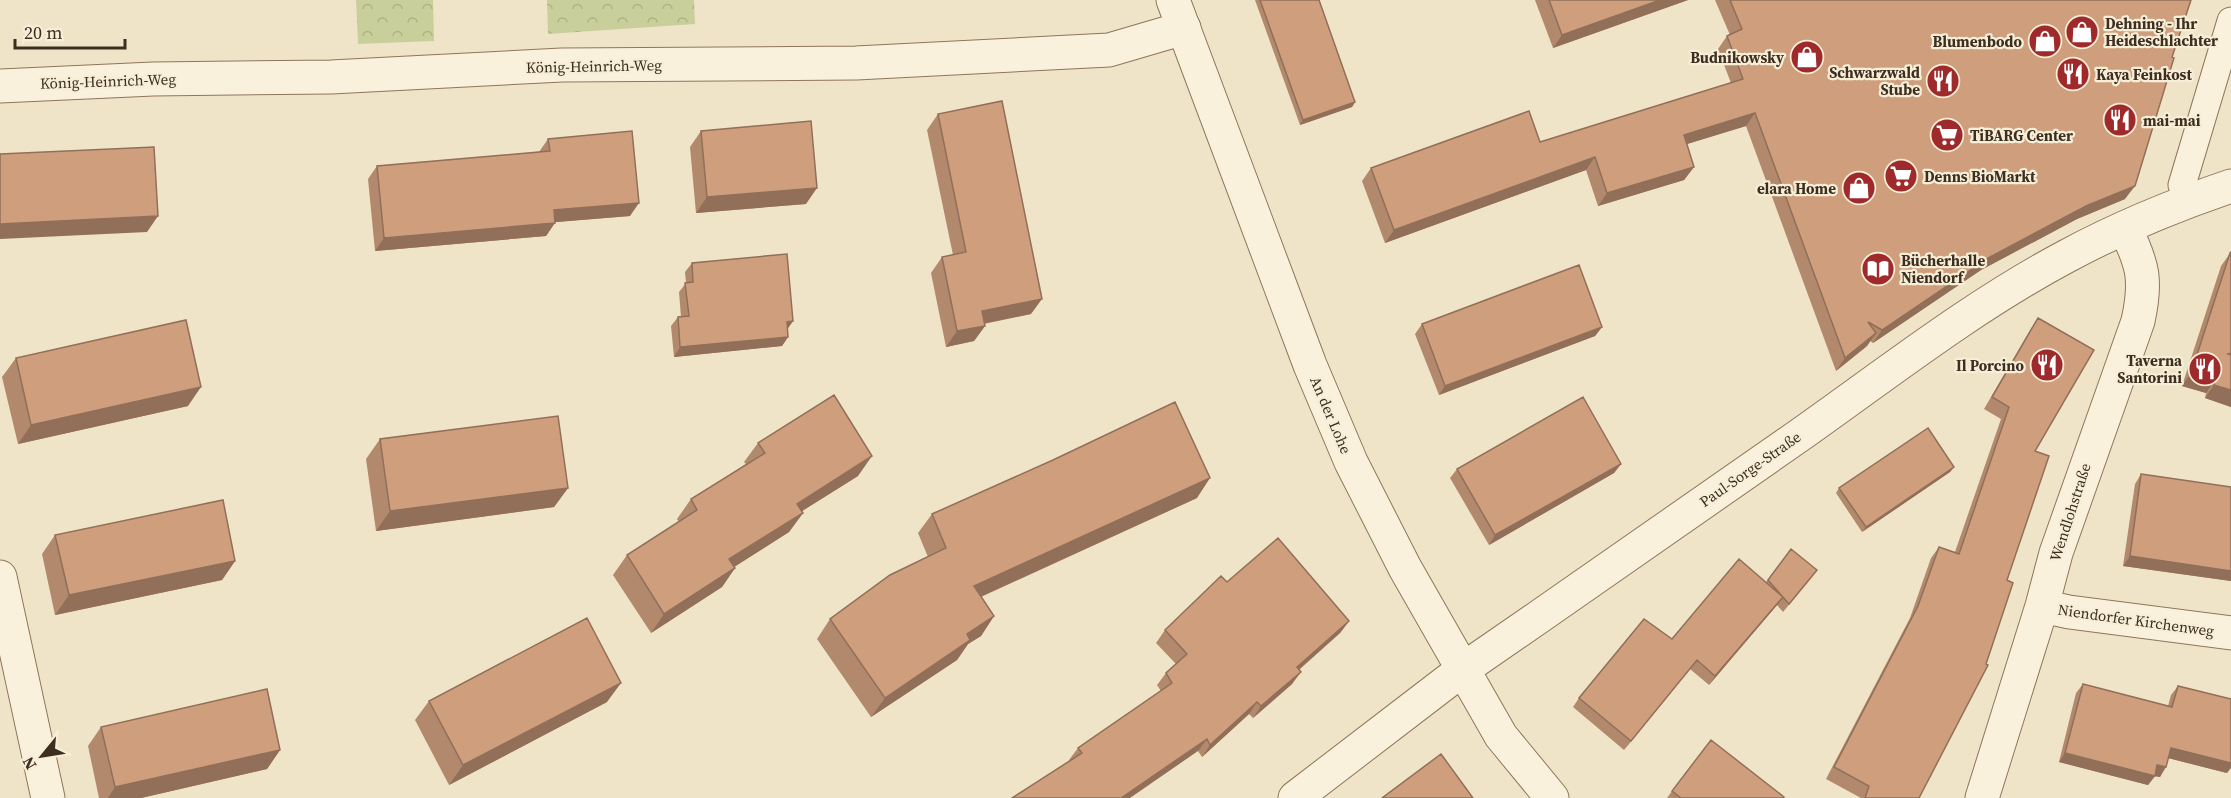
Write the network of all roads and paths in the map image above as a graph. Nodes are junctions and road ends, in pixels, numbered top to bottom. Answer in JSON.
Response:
{"nodes":[{"id":1,"x":1179,"y":14,"type":"edge"},
{"id":2,"x":2231,"y":21,"type":"edge"},
{"id":3,"x":0,"y":86,"type":"edge"},
{"id":4,"x":2231,"y":186,"type":"edge"},
{"id":5,"x":2188,"y":200,"type":"junction"},
{"id":6,"x":2126,"y":228,"type":"junction"},
{"id":7,"x":0,"y":577,"type":"edge"},
{"id":8,"x":2042,"y":606,"type":"junction"},
{"id":9,"x":2231,"y":633,"type":"edge"},
{"id":10,"x":1462,"y":670,"type":"junction"},
{"id":11,"x":48,"y":798,"type":"edge"},
{"id":12,"x":1295,"y":798,"type":"edge"},
{"id":13,"x":1552,"y":798,"type":"edge"},
{"id":14,"x":1982,"y":798,"type":"edge"}],
"edges":[{"from":1,"to":3,"type":"street","name":"König-Heinrich-Weg"},
{"from":1,"to":10,"type":"street","name":"An der Lohe"},
{"from":2,"to":5,"type":"street"},
{"from":4,"to":5,"type":"street","name":"Paul-Sorge-Straße"},
{"from":5,"to":6,"type":"street","name":"Paul-Sorge-Straße"},
{"from":6,"to":8,"type":"street","name":"Wendlohstraße"},
{"from":6,"to":10,"type":"street","name":"Paul-Sorge-Straße"},
{"from":7,"to":11,"type":"street"},
{"from":8,"to":9,"type":"street","name":"Niendorfer Kirchenweg"},
{"from":8,"to":14,"type":"street","name":"Wendlohstraße"},
{"from":10,"to":12,"type":"street","name":"Paul-Sorge-Straße"},
{"from":10,"to":13,"type":"street","name":"An der Lohe"}]}
